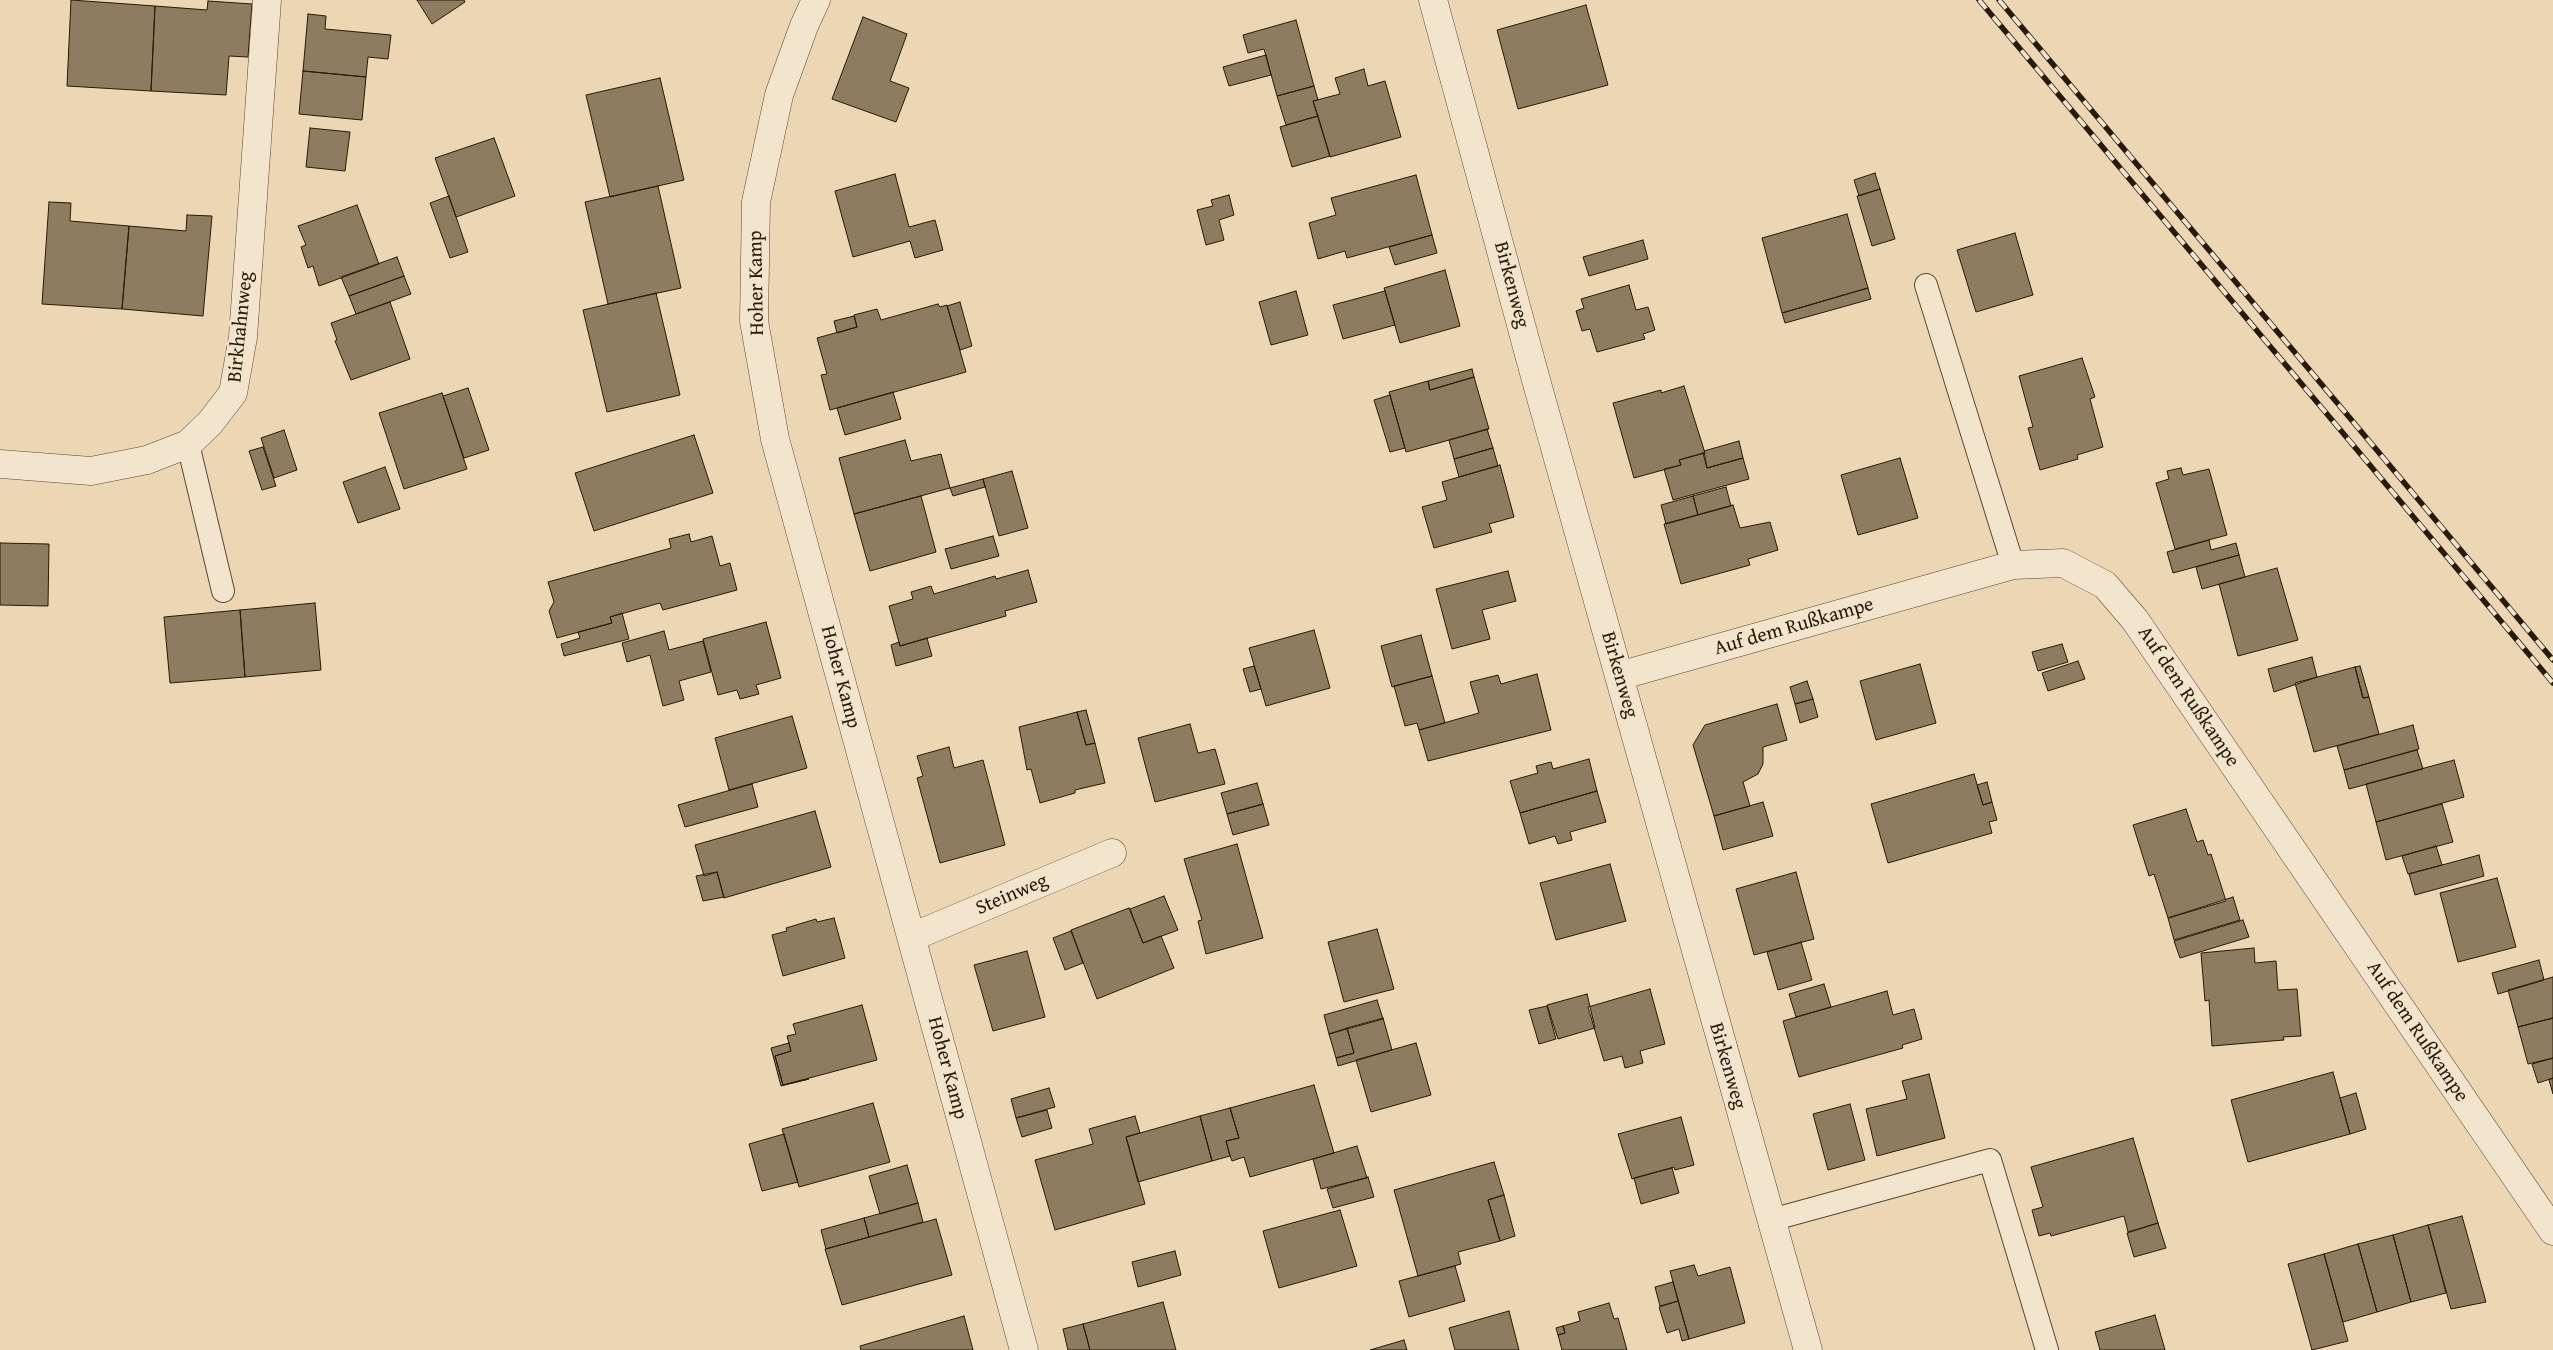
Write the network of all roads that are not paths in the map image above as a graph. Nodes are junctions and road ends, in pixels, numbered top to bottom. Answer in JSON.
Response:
{"nodes":[{"id":1,"x":267,"y":0,"type":"edge"},
{"id":2,"x":816,"y":0,"type":"edge"},
{"id":3,"x":1433,"y":0,"type":"edge"},
{"id":4,"x":1926,"y":285,"type":"dead end"},
{"id":5,"x":188,"y":444,"type":"junction"},
{"id":6,"x":0,"y":464,"type":"edge"},
{"id":7,"x":2013,"y":565,"type":"junction"},
{"id":8,"x":223,"y":591,"type":"dead end"},
{"id":9,"x":1619,"y":676,"type":"junction"},
{"id":10,"x":1112,"y":853,"type":"dead end"},
{"id":11,"x":912,"y":937,"type":"junction"},
{"id":12,"x":1771,"y":1220,"type":"junction"},
{"id":13,"x":2553,"y":1231,"type":"edge"},
{"id":14,"x":1024,"y":1350,"type":"edge"},
{"id":15,"x":1808,"y":1350,"type":"edge"},
{"id":16,"x":2047,"y":1350,"type":"edge"}],
"edges":[{"from":1,"to":5,"type":"street","name":"Birkhahnweg"},
{"from":2,"to":11,"type":"street","name":"Hoher Kamp"},
{"from":3,"to":9,"type":"street","name":"Birkenweg"},
{"from":4,"to":7,"type":"lane"},
{"from":5,"to":6,"type":"street","name":"Birkhahnweg"},
{"from":5,"to":8,"type":"lane"},
{"from":7,"to":9,"type":"street","name":"Auf dem Rußkampe"},
{"from":7,"to":13,"type":"street","name":"Auf dem Rußkampe"},
{"from":9,"to":12,"type":"street","name":"Birkenweg"},
{"from":10,"to":11,"type":"street","name":"Steinweg"},
{"from":11,"to":14,"type":"street","name":"Hoher Kamp"},
{"from":12,"to":15,"type":"street","name":"Birkenweg"},
{"from":12,"to":16,"type":"lane"}]}
